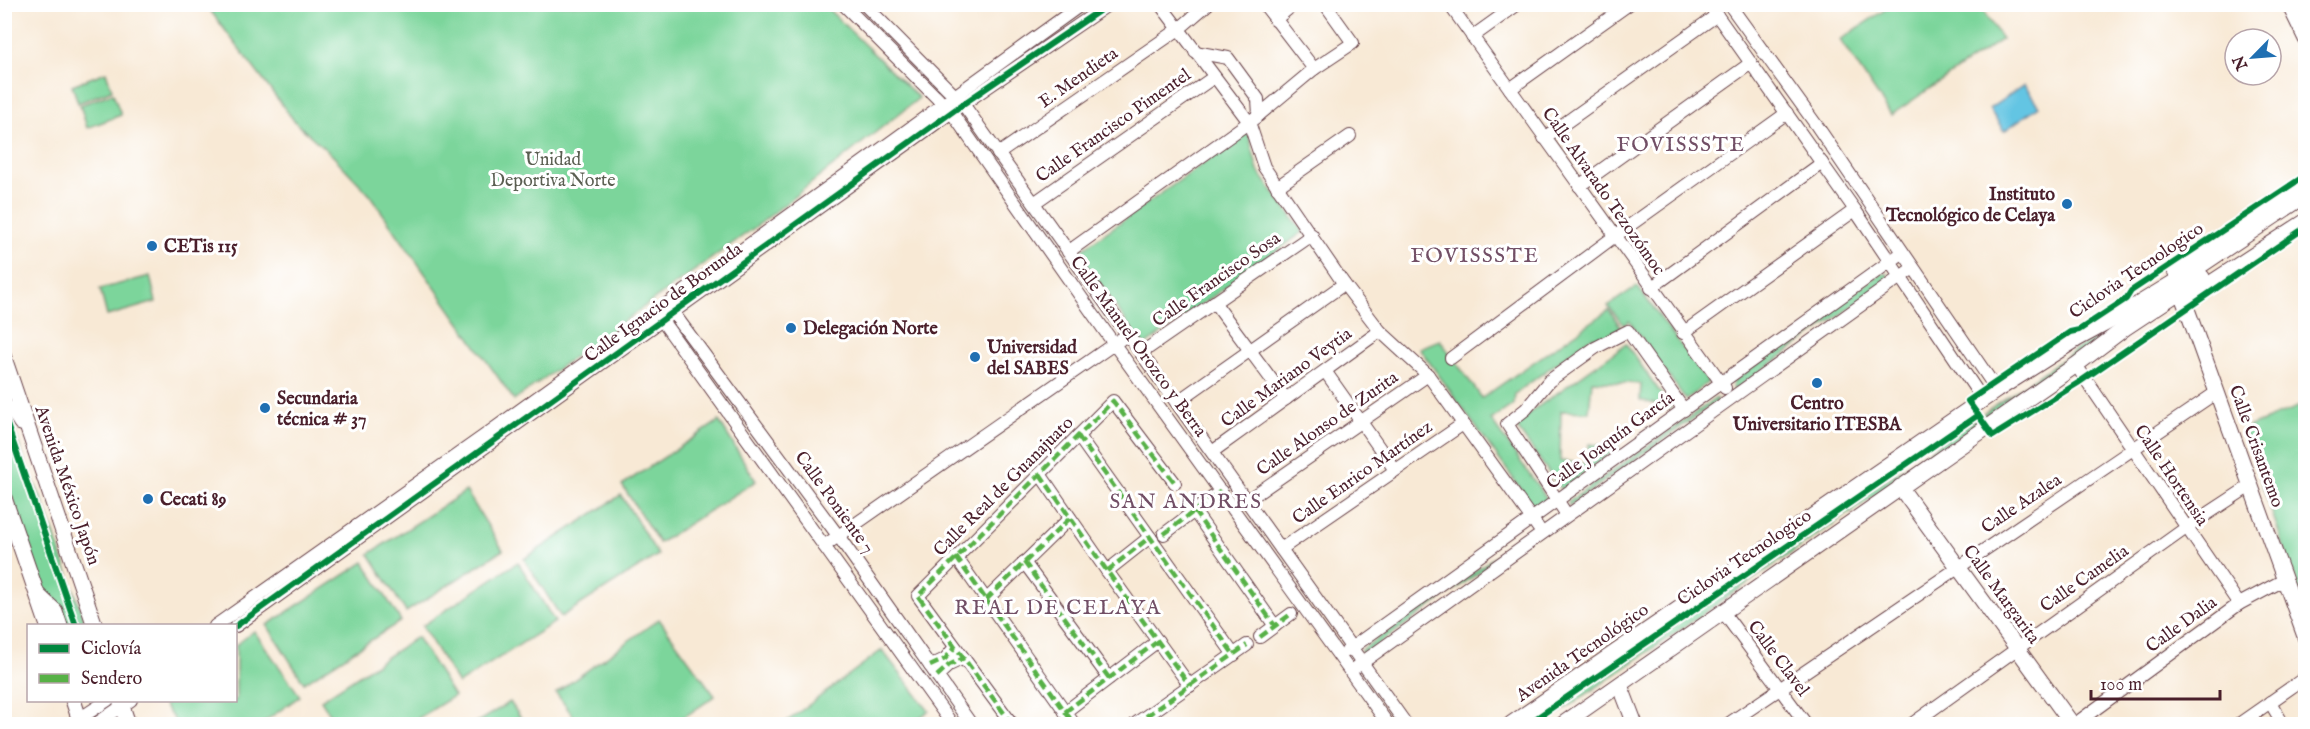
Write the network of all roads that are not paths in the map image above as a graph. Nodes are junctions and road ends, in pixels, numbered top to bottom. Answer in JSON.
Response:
{"nodes":[{"id":1,"x":843,"y":4,"type":"edge"},
{"id":2,"x":864,"y":4,"type":"edge"},
{"id":3,"x":1082,"y":4,"type":"edge"},
{"id":4,"x":1110,"y":4,"type":"edge"},
{"id":5,"x":1160,"y":4,"type":"edge"},
{"id":6,"x":1208,"y":4,"type":"edge"},
{"id":7,"x":1264,"y":4,"type":"edge"},
{"id":8,"x":1294,"y":4,"type":"edge"},
{"id":9,"x":1325,"y":4,"type":"edge"},
{"id":10,"x":1449,"y":4,"type":"edge"},
{"id":11,"x":1518,"y":4,"type":"edge"},
{"id":12,"x":1629,"y":4,"type":"edge"},
{"id":13,"x":1709,"y":4,"type":"edge"},
{"id":14,"x":1729,"y":4,"type":"edge"},
{"id":15,"x":2289,"y":4,"type":"edge"},
{"id":16,"x":2302,"y":4,"type":"edge"},
{"id":17,"x":2306,"y":12,"type":"edge"},
{"id":18,"x":1717,"y":15,"type":"junction"},
{"id":19,"x":1275,"y":20,"type":"junction"},
{"id":20,"x":1179,"y":29,"type":"junction"},
{"id":21,"x":1472,"y":37,"type":"junction"},
{"id":22,"x":2306,"y":39,"type":"edge"},
{"id":23,"x":1195,"y":52,"type":"junction"},
{"id":24,"x":1751,"y":63,"type":"junction"},
{"id":25,"x":1314,"y":69,"type":"junction"},
{"id":26,"x":1214,"y":77,"type":"junction"},
{"id":27,"x":1510,"y":89,"type":"junction"},
{"id":28,"x":959,"y":100,"type":"junction"},
{"id":29,"x":949,"y":109,"type":"junction"},
{"id":30,"x":1787,"y":113,"type":"junction"},
{"id":31,"x":1254,"y":119,"type":"junction"},
{"id":32,"x":1817,"y":126,"type":"junction"},
{"id":33,"x":1350,"y":136,"type":"dead end"},
{"id":34,"x":1803,"y":137,"type":"junction"},
{"id":35,"x":1544,"y":138,"type":"junction"},
{"id":36,"x":999,"y":154,"type":"junction"},
{"id":37,"x":1822,"y":163,"type":"junction"},
{"id":38,"x":2306,"y":180,"type":"edge"},
{"id":39,"x":1579,"y":186,"type":"junction"},
{"id":40,"x":1277,"y":187,"type":"junction"},
{"id":41,"x":2306,"y":195,"type":"edge"},
{"id":42,"x":1034,"y":203,"type":"junction"},
{"id":43,"x":2306,"y":207,"type":"edge"},
{"id":44,"x":1855,"y":210,"type":"junction"},
{"id":45,"x":2306,"y":221,"type":"edge"},
{"id":46,"x":1312,"y":235,"type":"junction"},
{"id":47,"x":1615,"y":236,"type":"junction"},
{"id":48,"x":1068,"y":252,"type":"junction"},
{"id":49,"x":1902,"y":253,"type":"junction"},
{"id":50,"x":1891,"y":261,"type":"junction"},
{"id":51,"x":1912,"y":268,"type":"junction"},
{"id":52,"x":1902,"y":277,"type":"junction"},
{"id":53,"x":1344,"y":284,"type":"junction"},
{"id":54,"x":1651,"y":288,"type":"junction"},
{"id":55,"x":2184,"y":301,"type":"junction"},
{"id":56,"x":1214,"y":302,"type":"junction"},
{"id":57,"x":2149,"y":305,"type":"junction"},
{"id":58,"x":670,"y":308,"type":"junction"},
{"id":59,"x":1942,"y":311,"type":"junction"},
{"id":60,"x":659,"y":316,"type":"junction"},
{"id":61,"x":1929,"y":319,"type":"junction"},
{"id":62,"x":1380,"y":331,"type":"junction"},
{"id":63,"x":1683,"y":333,"type":"junction"},
{"id":64,"x":1127,"y":335,"type":"junction"},
{"id":65,"x":1114,"y":344,"type":"junction"},
{"id":66,"x":1250,"y":350,"type":"junction"},
{"id":67,"x":1141,"y":354,"type":"junction"},
{"id":68,"x":1451,"y":358,"type":"dead end"},
{"id":69,"x":2076,"y":365,"type":"junction"},
{"id":70,"x":6,"y":367,"type":"edge"},
{"id":71,"x":1325,"y":371,"type":"junction"},
{"id":72,"x":1428,"y":375,"type":"junction"},
{"id":73,"x":1721,"y":383,"type":"junction"},
{"id":74,"x":1997,"y":390,"type":"junction"},
{"id":75,"x":10,"y":392,"type":"edge"},
{"id":76,"x":2217,"y":392,"type":"junction"},
{"id":77,"x":1732,"y":398,"type":"junction"},
{"id":78,"x":1286,"y":399,"type":"junction"},
{"id":79,"x":1983,"y":400,"type":"junction"},
{"id":80,"x":1177,"y":402,"type":"junction"},
{"id":81,"x":4,"y":408,"type":"edge"},
{"id":82,"x":1684,"y":410,"type":"junction"},
{"id":83,"x":1361,"y":422,"type":"junction"},
{"id":84,"x":1463,"y":424,"type":"junction"},
{"id":85,"x":1078,"y":436,"type":"junction"},
{"id":86,"x":2132,"y":449,"type":"junction"},
{"id":87,"x":1212,"y":452,"type":"junction"},
{"id":88,"x":1395,"y":470,"type":"junction"},
{"id":89,"x":1040,"y":474,"type":"junction"},
{"id":90,"x":1175,"y":483,"type":"dead end"},
{"id":91,"x":2250,"y":486,"type":"junction"},
{"id":92,"x":1900,"y":487,"type":"junction"},
{"id":93,"x":1221,"y":491,"type":"junction"},
{"id":94,"x":50,"y":492,"type":"junction"},
{"id":95,"x":4,"y":498,"type":"edge"},
{"id":96,"x":1246,"y":501,"type":"junction"},
{"id":97,"x":1557,"y":501,"type":"junction"},
{"id":98,"x":1194,"y":511,"type":"junction"},
{"id":99,"x":1568,"y":515,"type":"junction"},
{"id":100,"x":1070,"y":518,"type":"junction"},
{"id":101,"x":1531,"y":519,"type":"junction"},
{"id":102,"x":2186,"y":528,"type":"junction"},
{"id":103,"x":1542,"y":533,"type":"junction"},
{"id":104,"x":1164,"y":534,"type":"dead end"},
{"id":105,"x":839,"y":537,"type":"junction"},
{"id":106,"x":1150,"y":537,"type":"junction"},
{"id":107,"x":824,"y":546,"type":"junction"},
{"id":108,"x":1281,"y":549,"type":"junction"},
{"id":109,"x":956,"y":557,"type":"junction"},
{"id":110,"x":1024,"y":562,"type":"junction"},
{"id":111,"x":1958,"y":567,"type":"junction"},
{"id":112,"x":1107,"y":571,"type":"junction"},
{"id":113,"x":2284,"y":580,"type":"junction"},
{"id":114,"x":37,"y":594,"type":"junction"},
{"id":115,"x":986,"y":600,"type":"junction"},
{"id":116,"x":2239,"y":604,"type":"junction"},
{"id":117,"x":1723,"y":612,"type":"junction"},
{"id":118,"x":1291,"y":614,"type":"dead end"},
{"id":119,"x":47,"y":624,"type":"edge"},
{"id":120,"x":59,"y":624,"type":"edge"},
{"id":121,"x":94,"y":624,"type":"edge"},
{"id":122,"x":218,"y":624,"type":"edge"},
{"id":123,"x":237,"y":625,"type":"edge"},
{"id":124,"x":1275,"y":626,"type":"junction"},
{"id":125,"x":1260,"y":637,"type":"dead end"},
{"id":126,"x":2306,"y":639,"type":"edge"},
{"id":127,"x":1158,"y":641,"type":"junction"},
{"id":128,"x":1247,"y":645,"type":"dead end"},
{"id":129,"x":955,"y":647,"type":"junction"},
{"id":130,"x":1352,"y":647,"type":"junction"},
{"id":131,"x":2017,"y":648,"type":"junction"},
{"id":132,"x":1234,"y":655,"type":"junction"},
{"id":133,"x":1340,"y":656,"type":"junction"},
{"id":134,"x":964,"y":658,"type":"junction"},
{"id":135,"x":1362,"y":661,"type":"junction"},
{"id":136,"x":933,"y":671,"type":"junction"},
{"id":137,"x":1350,"y":671,"type":"junction"},
{"id":138,"x":2306,"y":677,"type":"edge"},
{"id":139,"x":1109,"y":678,"type":"junction"},
{"id":140,"x":1620,"y":685,"type":"junction"},
{"id":141,"x":1190,"y":686,"type":"junction"},
{"id":142,"x":1780,"y":689,"type":"junction"},
{"id":143,"x":74,"y":702,"type":"edge"},
{"id":144,"x":120,"y":702,"type":"edge"},
{"id":145,"x":2270,"y":702,"type":"junction"},
{"id":146,"x":1065,"y":712,"type":"junction"},
{"id":147,"x":80,"y":722,"type":"edge"},
{"id":148,"x":96,"y":724,"type":"edge"},
{"id":149,"x":128,"y":724,"type":"edge"},
{"id":150,"x":952,"y":724,"type":"edge"},
{"id":151,"x":971,"y":724,"type":"edge"},
{"id":152,"x":1012,"y":724,"type":"edge"},
{"id":153,"x":1074,"y":724,"type":"edge"},
{"id":154,"x":1136,"y":724,"type":"edge"},
{"id":155,"x":1389,"y":724,"type":"edge"},
{"id":156,"x":1406,"y":724,"type":"edge"},
{"id":157,"x":1512,"y":724,"type":"edge"},
{"id":158,"x":1563,"y":724,"type":"edge"},
{"id":159,"x":1635,"y":724,"type":"edge"},
{"id":160,"x":1728,"y":724,"type":"edge"},
{"id":161,"x":1806,"y":724,"type":"edge"},
{"id":162,"x":1912,"y":724,"type":"edge"},
{"id":163,"x":2074,"y":724,"type":"edge"},
{"id":164,"x":2239,"y":724,"type":"edge"},
{"id":165,"x":2283,"y":724,"type":"edge"}],
"edges":[{"from":1,"to":29,"type":"street","name":"Calle Manuel Orozco y Berra"},
{"from":2,"to":28,"type":"street","name":"Calle Manuel Orozco y Berra"},
{"from":3,"to":28,"type":"street","name":"Calle Ignacio de Borunda"},
{"from":4,"to":28,"type":"street","name":"Calle Ignacio de Borunda"},
{"from":5,"to":20,"type":"street"},
{"from":6,"to":20,"type":"street","name":"E. Mendieta"},
{"from":7,"to":19,"type":"street"},
{"from":8,"to":19,"type":"street"},
{"from":9,"to":25,"type":"street"},
{"from":10,"to":21,"type":"street","name":"Calle Alvarado Tezozómoc"},
{"from":11,"to":21,"type":"street"},
{"from":12,"to":27,"type":"street"},
{"from":13,"to":18,"type":"street"},
{"from":14,"to":32,"type":"street"},
{"from":15,"to":22,"type":"main road"},
{"from":16,"to":17,"type":"main road"},
{"from":18,"to":24,"type":"street"},
{"from":18,"to":35,"type":"street"},
{"from":19,"to":25,"type":"street"},
{"from":20,"to":23,"type":"street"},
{"from":20,"to":36,"type":"street","name":"E. Mendieta"},
{"from":21,"to":27,"type":"street","name":"Calle Alvarado Tezozómoc"},
{"from":23,"to":26,"type":"street"},
{"from":23,"to":31,"type":"street"},
{"from":24,"to":30,"type":"street"},
{"from":24,"to":39,"type":"street"},
{"from":25,"to":31,"type":"street"},
{"from":26,"to":31,"type":"street"},
{"from":26,"to":42,"type":"street","name":"Calle Francisco Pimentel"},
{"from":27,"to":35,"type":"street","name":"Calle Alvarado Tezozómoc"},
{"from":28,"to":29,"type":"street","name":"Calle Ignacio de Borunda"},
{"from":28,"to":36,"type":"street","name":"Calle Manuel Orozco y Berra"},
{"from":29,"to":58,"type":"street","name":"Calle Ignacio de Borunda"},
{"from":29,"to":65,"type":"street","name":"Calle Manuel Orozco y Berra"},
{"from":30,"to":34,"type":"street"},
{"from":30,"to":47,"type":"street"},
{"from":31,"to":40,"type":"street"},
{"from":31,"to":48,"type":"street"},
{"from":32,"to":34,"type":"street"},
{"from":32,"to":49,"type":"street"},
{"from":33,"to":40,"type":"street"},
{"from":34,"to":37,"type":"street"},
{"from":35,"to":39,"type":"street","name":"Calle Alvarado Tezozómoc"},
{"from":36,"to":42,"type":"street","name":"Calle Manuel Orozco y Berra"},
{"from":37,"to":44,"type":"street"},
{"from":37,"to":54,"type":"street"},
{"from":38,"to":57,"type":"main road"},
{"from":39,"to":47,"type":"street","name":"Calle Alvarado Tezozómoc"},
{"from":40,"to":46,"type":"street"},
{"from":41,"to":57,"type":"main road","name":"Avenida Tecnológico"},
{"from":42,"to":48,"type":"street","name":"Calle Manuel Orozco y Berra"},
{"from":43,"to":57,"type":"main road","name":"Avenida Tecnológico"},
{"from":44,"to":50,"type":"street"},
{"from":44,"to":63,"type":"street"},
{"from":45,"to":55,"type":"main road"},
{"from":46,"to":53,"type":"street"},
{"from":46,"to":56,"type":"street","name":"Calle Francisco Sosa"},
{"from":47,"to":54,"type":"street","name":"Calle Alvarado Tezozómoc"},
{"from":47,"to":68,"type":"street"},
{"from":48,"to":64,"type":"street","name":"Calle Manuel Orozco y Berra"},
{"from":49,"to":50,"type":"street","name":"Calle Joaquín García"},
{"from":49,"to":51,"type":"street"},
{"from":50,"to":52,"type":"street"},
{"from":50,"to":73,"type":"street","name":"Calle Joaquín García"},
{"from":51,"to":52,"type":"street","name":"Calle Joaquín García"},
{"from":51,"to":59,"type":"street"},
{"from":52,"to":61,"type":"street"},
{"from":52,"to":77,"type":"street","name":"Calle Joaquín García"},
{"from":53,"to":62,"type":"street"},
{"from":53,"to":66,"type":"street"},
{"from":54,"to":63,"type":"street","name":"Calle Alvarado Tezozómoc"},
{"from":55,"to":57,"type":"main road"},
{"from":55,"to":76,"type":"main road","name":"Calle Crisantemo"},
{"from":56,"to":66,"type":"street"},
{"from":56,"to":67,"type":"street","name":"Calle Francisco Sosa"},
{"from":57,"to":69,"type":"main road","name":"Avenida Tecnológico"},
{"from":57,"to":74,"type":"main road","name":"Avenida Tecnológico"},
{"from":58,"to":60,"type":"street","name":"Calle Ignacio de Borunda"},
{"from":58,"to":105,"type":"street","name":"Calle Poniente 7"},
{"from":59,"to":61,"type":"street"},
{"from":59,"to":74,"type":"street"},
{"from":60,"to":107,"type":"street","name":"Calle Poniente 7"},
{"from":60,"to":122,"type":"street","name":"Calle Ignacio de Borunda"},
{"from":60,"to":123,"type":"street","name":"Calle Ignacio de Borunda"},
{"from":61,"to":79,"type":"street"},
{"from":62,"to":71,"type":"street","name":"Calle Mariano Veytia"},
{"from":62,"to":72,"type":"street"},
{"from":63,"to":73,"type":"street","name":"Calle Alvarado Tezozómoc"},
{"from":64,"to":65,"type":"street"},
{"from":64,"to":67,"type":"street","name":"Calle Manuel Orozco y Berra"},
{"from":65,"to":93,"type":"street","name":"Calle Manuel Orozco y Berra"},
{"from":65,"to":105,"type":"street"},
{"from":66,"to":78,"type":"street"},
{"from":66,"to":80,"type":"street"},
{"from":67,"to":80,"type":"street","name":"Calle Manuel Orozco y Berra"},
{"from":69,"to":86,"type":"street","name":"Calle Hortensia"},
{"from":69,"to":92,"type":"main road","name":"Avenida Tecnológico"},
{"from":70,"to":75,"type":"main road","name":"Avenida México Japón"},
{"from":71,"to":78,"type":"street","name":"Calle Mariano Veytia"},
{"from":71,"to":83,"type":"street"},
{"from":72,"to":83,"type":"street","name":"Calle Alonso de Zurita"},
{"from":72,"to":84,"type":"street"},
{"from":73,"to":77,"type":"street","name":"Calle Alvarado Tezozómoc"},
{"from":73,"to":82,"type":"street","name":"Calle Joaquín García"},
{"from":74,"to":79,"type":"main road","name":"Avenida Tecnológico"},
{"from":75,"to":94,"type":"main road","name":"Avenida México Japón"},
{"from":76,"to":86,"type":"street","name":"Calle Azalea"},
{"from":76,"to":91,"type":"main road","name":"Calle Crisantemo"},
{"from":77,"to":99,"type":"street","name":"Calle Joaquín García"},
{"from":78,"to":87,"type":"street","name":"Calle Mariano Veytia"},
{"from":79,"to":157,"type":"main road","name":"Avenida Tecnológico"},
{"from":80,"to":87,"type":"street","name":"Calle Manuel Orozco y Berra"},
{"from":81,"to":94,"type":"main road"},
{"from":82,"to":97,"type":"street","name":"Calle Joaquín García"},
{"from":82,"to":97,"type":"street"},
{"from":83,"to":88,"type":"street"},
{"from":83,"to":96,"type":"street","name":"Calle Alonso de Zurita"},
{"from":84,"to":88,"type":"street","name":"Calle Enrico Martínez"},
{"from":84,"to":101,"type":"street"},
{"from":85,"to":89,"type":"street","name":"Calle Real de Guanajuato"},
{"from":85,"to":90,"type":"street","name":"Calle Real de Guanajuato"},
{"from":85,"to":106,"type":"street"},
{"from":86,"to":102,"type":"street","name":"Calle Hortensia"},
{"from":86,"to":111,"type":"street","name":"Calle Azalea"},
{"from":87,"to":96,"type":"street","name":"Calle Manuel Orozco y Berra"},
{"from":88,"to":108,"type":"street","name":"Calle Enrico Martínez"},
{"from":89,"to":100,"type":"street"},
{"from":89,"to":109,"type":"street","name":"Calle Real de Guanajuato"},
{"from":91,"to":102,"type":"street","name":"Calle Camelia"},
{"from":91,"to":113,"type":"main road","name":"Calle Crisantemo"},
{"from":92,"to":111,"type":"main road","name":"Calle Margarita"},
{"from":92,"to":117,"type":"main road","name":"Avenida Tecnológico"},
{"from":93,"to":98,"type":"street"},
{"from":93,"to":133,"type":"street","name":"Calle Manuel Orozco y Berra"},
{"from":94,"to":121,"type":"main road","name":"Avenida México Japón"},
{"from":95,"to":114,"type":"main road"},
{"from":96,"to":108,"type":"street","name":"Calle Manuel Orozco y Berra"},
{"from":97,"to":99,"type":"street"},
{"from":97,"to":101,"type":"street","name":"Calle Joaquín García"},
{"from":98,"to":104,"type":"street"},
{"from":98,"to":124,"type":"street"},
{"from":99,"to":103,"type":"street","name":"Calle Joaquín García"},
{"from":100,"to":110,"type":"street"},
{"from":100,"to":112,"type":"street"},
{"from":101,"to":103,"type":"street"},
{"from":101,"to":130,"type":"street","name":"Calle Joaquín García"},
{"from":102,"to":116,"type":"street","name":"Calle Hortensia"},
{"from":102,"to":131,"type":"street","name":"Calle Camelia"},
{"from":103,"to":135,"type":"street","name":"Calle Joaquín García"},
{"from":105,"to":107,"type":"street"},
{"from":105,"to":136,"type":"street","name":"Calle Poniente 7"},
{"from":106,"to":112,"type":"street"},
{"from":106,"to":132,"type":"street"},
{"from":107,"to":150,"type":"street","name":"Calle Poniente 7"},
{"from":108,"to":130,"type":"street","name":"Calle Manuel Orozco y Berra"},
{"from":109,"to":115,"type":"street"},
{"from":109,"to":129,"type":"street","name":"Calle Real de Guanajuato"},
{"from":110,"to":115,"type":"street"},
{"from":110,"to":139,"type":"street"},
{"from":111,"to":131,"type":"main road","name":"Calle Margarita"},
{"from":111,"to":142,"type":"street","name":"Calle Azalea"},
{"from":112,"to":127,"type":"street"},
{"from":113,"to":116,"type":"street","name":"Calle Dalia"},
{"from":113,"to":126,"type":"main road","name":"Calle Crisantemo"},
{"from":114,"to":119,"type":"main road"},
{"from":114,"to":120,"type":"main road"},
{"from":115,"to":146,"type":"street"},
{"from":116,"to":163,"type":"street","name":"Calle Dalia"},
{"from":117,"to":140,"type":"main road","name":"Avenida Tecnológico"},
{"from":117,"to":142,"type":"street","name":"Calle Clavel"},
{"from":118,"to":124,"type":"street"},
{"from":124,"to":125,"type":"street"},
{"from":127,"to":139,"type":"street"},
{"from":127,"to":141,"type":"street"},
{"from":128,"to":132,"type":"street"},
{"from":129,"to":134,"type":"street"},
{"from":129,"to":136,"type":"street"},
{"from":130,"to":133,"type":"street","name":"Calle Joaquín García"},
{"from":130,"to":135,"type":"street","name":"Calle Manuel Orozco y Berra"},
{"from":131,"to":162,"type":"street","name":"Calle Camelia"},
{"from":131,"to":163,"type":"main road","name":"Calle Margarita"},
{"from":132,"to":141,"type":"street"},
{"from":133,"to":137,"type":"street","name":"Calle Manuel Orozco y Berra"},
{"from":134,"to":136,"type":"street"},
{"from":134,"to":152,"type":"street"},
{"from":135,"to":137,"type":"street","name":"Calle Joaquín García"},
{"from":135,"to":156,"type":"street","name":"Calle Manuel Orozco y Berra"},
{"from":136,"to":151,"type":"street","name":"Calle Poniente 7"},
{"from":137,"to":155,"type":"street","name":"Calle Manuel Orozco y Berra"},
{"from":138,"to":145,"type":"street"},
{"from":139,"to":146,"type":"street"},
{"from":140,"to":158,"type":"main road","name":"Avenida Tecnológico"},
{"from":140,"to":159,"type":"main road"},
{"from":141,"to":154,"type":"street"},
{"from":142,"to":160,"type":"street","name":"Calle Azalea"},
{"from":142,"to":161,"type":"street","name":"Calle Clavel"},
{"from":143,"to":147,"type":"main road"},
{"from":144,"to":147,"type":"street"},
{"from":144,"to":148,"type":"street"},
{"from":144,"to":149,"type":"main road"},
{"from":145,"to":164,"type":"street"},
{"from":145,"to":165,"type":"street"},
{"from":146,"to":153,"type":"street"}]}
